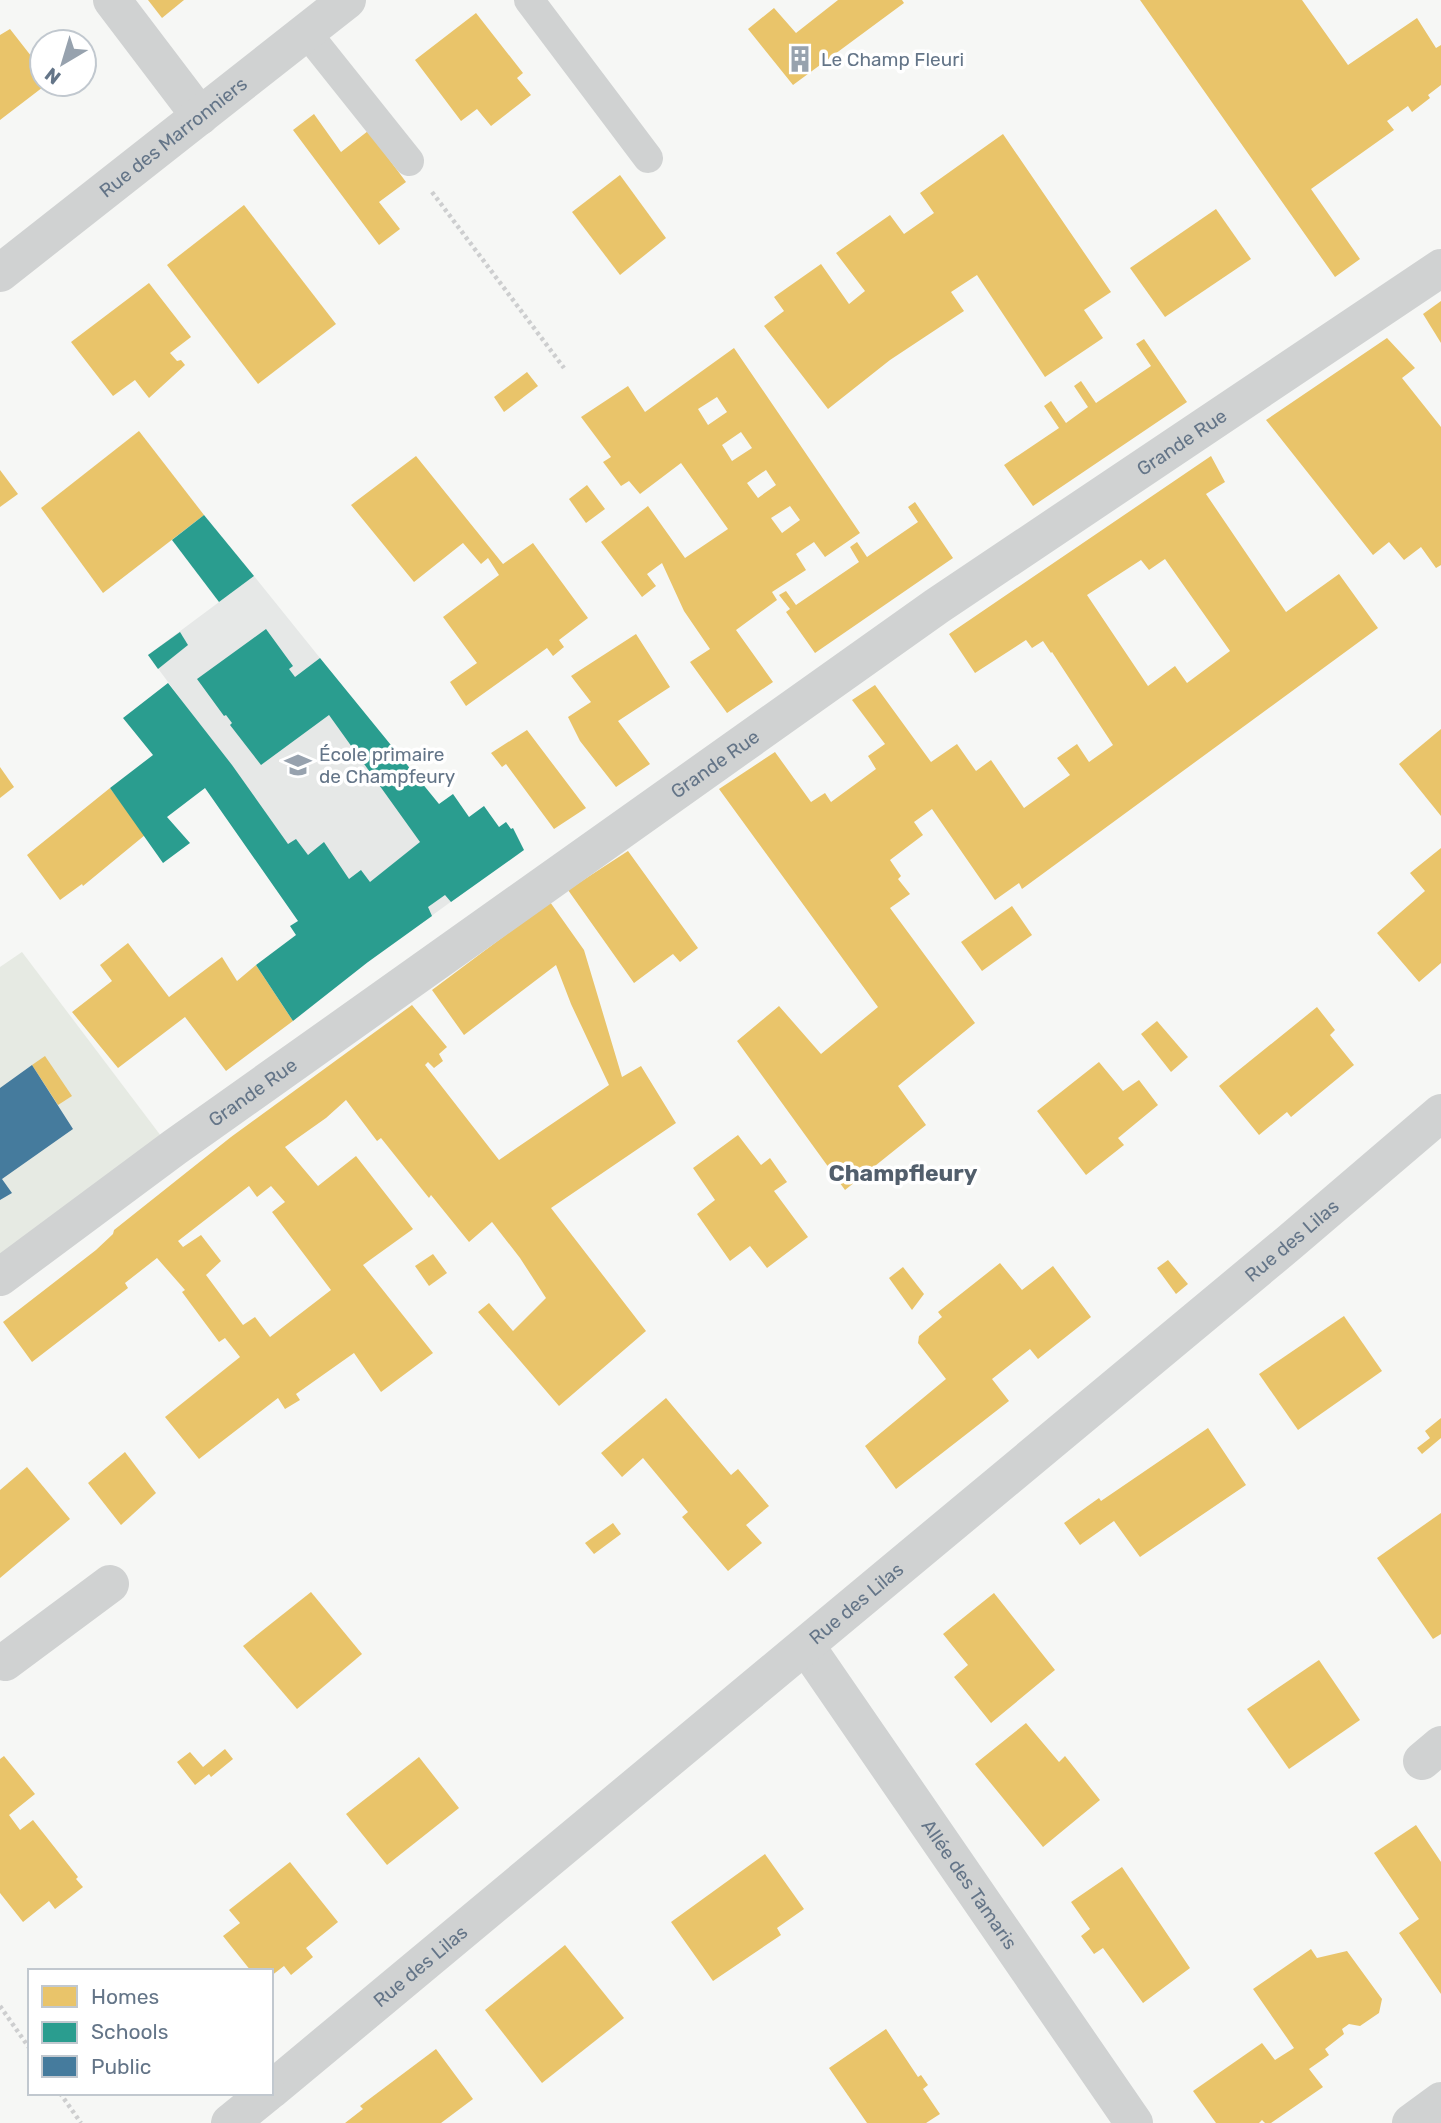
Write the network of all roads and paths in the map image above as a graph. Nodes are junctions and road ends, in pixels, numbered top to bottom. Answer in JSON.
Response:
{"nodes":[{"id":1,"x":112,"y":0,"type":"edge"},
{"id":2,"x":347,"y":0,"type":"edge"},
{"id":3,"x":528,"y":0,"type":"edge"},
{"id":4,"x":306,"y":32,"type":"junction"},
{"id":5,"x":200,"y":116,"type":"junction"},
{"id":6,"x":648,"y":158,"type":"dead end"},
{"id":7,"x":409,"y":161,"type":"joint"},
{"id":8,"x":1441,"y":268,"type":"edge"},
{"id":9,"x":0,"y":273,"type":"edge"},
{"id":10,"x":564,"y":368,"type":"dead end"},
{"id":11,"x":1441,"y":1113,"type":"edge"},
{"id":12,"x":0,"y":1277,"type":"edge"},
{"id":13,"x":110,"y":1584,"type":"dead end"},
{"id":14,"x":806,"y":1646,"type":"junction"},
{"id":15,"x":2,"y":1662,"type":"edge"},
{"id":16,"x":0,"y":2006,"type":"edge"},
{"id":17,"x":28,"y":2046,"type":"edge"},
{"id":18,"x":273,"y":2089,"type":"edge"},
{"id":19,"x":61,"y":2095,"type":"edge"},
{"id":20,"x":265,"y":2095,"type":"edge"},
{"id":21,"x":1441,"y":2101,"type":"edge"},
{"id":22,"x":81,"y":2123,"type":"edge"},
{"id":23,"x":230,"y":2123,"type":"edge"},
{"id":24,"x":1134,"y":2123,"type":"edge"},
{"id":25,"x":1411,"y":2123,"type":"edge"}],
"edges":[{"from":1,"to":5,"type":"street"},
{"from":2,"to":4,"type":"street","name":"Rue des Marronniers"},
{"from":3,"to":6,"type":"lane"},
{"from":4,"to":5,"type":"street","name":"Rue des Marronniers"},
{"from":4,"to":7,"type":"lane"},
{"from":5,"to":9,"type":"street","name":"Rue des Marronniers"},
{"from":7,"to":10,"type":"path"},
{"from":8,"to":12,"type":"street","name":"Grande Rue"},
{"from":11,"to":14,"type":"street","name":"Rue des Lilas"},
{"from":13,"to":15,"type":"street"},
{"from":14,"to":18,"type":"street","name":"Rue des Lilas"},
{"from":14,"to":24,"type":"street","name":"Allée des Tamaris"},
{"from":16,"to":17,"type":"path"},
{"from":19,"to":22,"type":"path"},
{"from":20,"to":23,"type":"street","name":"Rue des Lilas"},
{"from":21,"to":25,"type":"street"}]}
